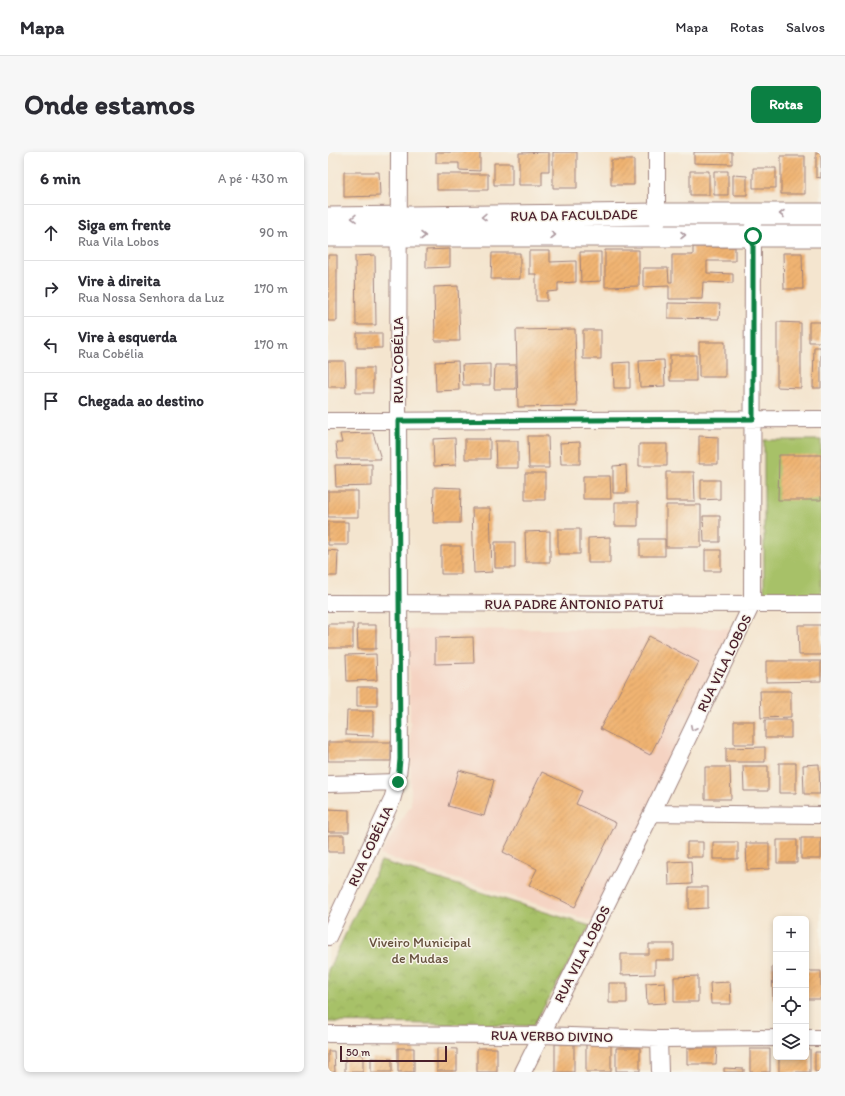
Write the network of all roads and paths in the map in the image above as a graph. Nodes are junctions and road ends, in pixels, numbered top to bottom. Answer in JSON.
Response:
{"nodes":[{"id":1,"x":399,"y":152,"type":"edge"},
{"id":2,"x":657,"y":152,"type":"edge"},
{"id":3,"x":658,"y":214,"type":"junction"},
{"id":4,"x":752,"y":214,"type":"junction"},
{"id":5,"x":821,"y":214,"type":"edge"},
{"id":6,"x":328,"y":218,"type":"edge"},
{"id":7,"x":399,"y":227,"type":"junction"},
{"id":8,"x":657,"y":235,"type":"junction"},
{"id":9,"x":328,"y":236,"type":"edge"},
{"id":10,"x":753,"y":236,"type":"junction"},
{"id":11,"x":821,"y":236,"type":"edge"},
{"id":12,"x":753,"y":419,"type":"junction"},
{"id":13,"x":821,"y":419,"type":"edge"},
{"id":14,"x":328,"y":421,"type":"edge"},
{"id":15,"x":398,"y":421,"type":"junction"},
{"id":16,"x":328,"y":603,"type":"edge"},
{"id":17,"x":399,"y":604,"type":"junction"},
{"id":18,"x":752,"y":604,"type":"junction"},
{"id":19,"x":821,"y":604,"type":"edge"},
{"id":20,"x":398,"y":782,"type":"junction"},
{"id":21,"x":328,"y":784,"type":"edge"},
{"id":22,"x":652,"y":813,"type":"junction"},
{"id":23,"x":821,"y":815,"type":"edge"},
{"id":24,"x":328,"y":937,"type":"edge"},
{"id":25,"x":328,"y":1034,"type":"edge"},
{"id":26,"x":541,"y":1035,"type":"junction"},
{"id":27,"x":773,"y":1038,"type":"edge"},
{"id":28,"x":809,"y":1038,"type":"edge"},
{"id":29,"x":821,"y":1038,"type":"edge"},
{"id":30,"x":659,"y":1039,"type":"junction"},
{"id":31,"x":523,"y":1072,"type":"edge"},
{"id":32,"x":660,"y":1072,"type":"edge"}],
"edges":[{"from":1,"to":7,"type":"street","name":"RUA COBÉLIA"},
{"from":2,"to":3,"type":"street"},
{"from":3,"to":4,"type":"street","name":"RUA DA FACULDADE"},
{"from":3,"to":7,"type":"street","name":"RUA DA FACULDADE","one_way":true},
{"from":3,"to":8,"type":"street"},
{"from":5,"to":4,"type":"street","name":"RUA DA FACULDADE","one_way":true},
{"from":4,"to":10,"type":"street","name":"RUA VILA LOBOS"},
{"from":7,"to":6,"type":"street","name":"RUA DA FACULDADE","one_way":true},
{"from":7,"to":8,"type":"street","name":"RUA DA FACULDADE","one_way":true},
{"from":7,"to":9,"type":"street","name":"RUA DA FACULDADE"},
{"from":7,"to":15,"type":"street","name":"RUA COBÉLIA"},
{"from":8,"to":10,"type":"street","name":"RUA DA FACULDADE","one_way":true},
{"from":10,"to":11,"type":"street","name":"RUA DA FACULDADE"},
{"from":10,"to":12,"type":"street","name":"RUA VILA LOBOS"},
{"from":12,"to":13,"type":"street"},
{"from":12,"to":15,"type":"street"},
{"from":12,"to":18,"type":"street","name":"RUA VILA LOBOS"},
{"from":14,"to":15,"type":"street"},
{"from":15,"to":17,"type":"street","name":"RUA COBÉLIA"},
{"from":16,"to":17,"type":"street","name":"RUA PADRE ÂNTONIO PATUÍ"},
{"from":17,"to":18,"type":"street","name":"RUA PADRE ÂNTONIO PATUÍ"},
{"from":17,"to":20,"type":"street","name":"RUA COBÉLIA"},
{"from":18,"to":19,"type":"street","name":"RUA PADRE ÂNTONIO PATUÍ"},
{"from":18,"to":22,"type":"street","name":"RUA VILA LOBOS","one_way":true},
{"from":20,"to":21,"type":"street"},
{"from":20,"to":24,"type":"street","name":"RUA COBÉLIA"},
{"from":22,"to":23,"type":"street"},
{"from":22,"to":26,"type":"street","name":"RUA VILA LOBOS"},
{"from":25,"to":26,"type":"street","name":"RUA VERBO DIVINO"},
{"from":26,"to":30,"type":"street","name":"RUA VERBO DIVINO"},
{"from":26,"to":31,"type":"street","name":"RUA VILA LOBOS"},
{"from":27,"to":30,"type":"street","name":"RUA VERBO DIVINO"},
{"from":28,"to":29,"type":"street"},
{"from":30,"to":32,"type":"street"}]}
